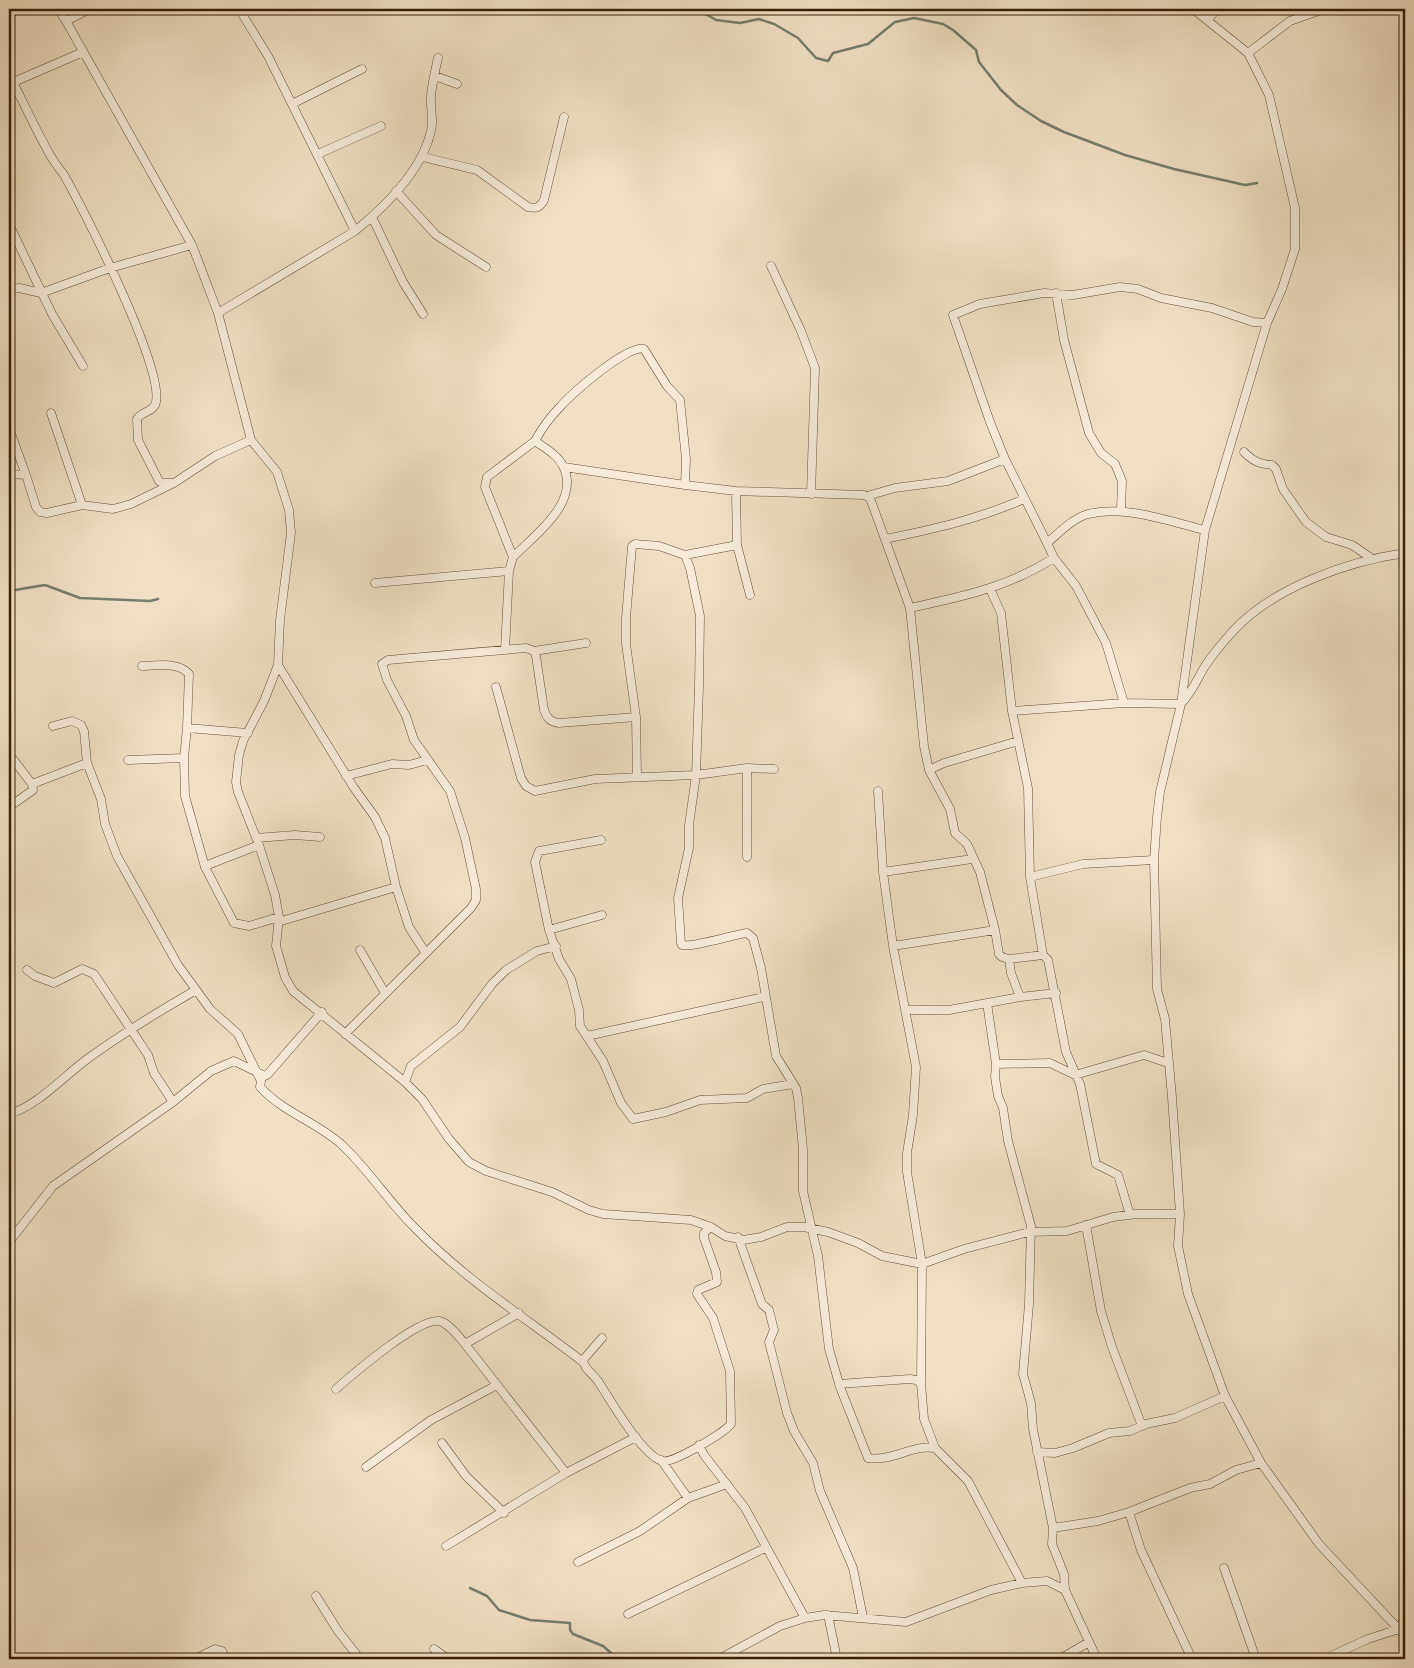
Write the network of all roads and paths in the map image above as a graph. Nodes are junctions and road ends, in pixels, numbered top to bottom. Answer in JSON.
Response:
{"nodes":[{"id":1,"x":58,"y":9,"type":"edge"},
{"id":2,"x":90,"y":9,"type":"edge"},
{"id":3,"x":239,"y":9,"type":"edge"},
{"id":4,"x":1192,"y":9,"type":"edge"},
{"id":5,"x":1217,"y":9,"type":"edge"},
{"id":6,"x":1324,"y":9,"type":"edge"},
{"id":7,"x":66,"y":20,"type":"junction"},
{"id":8,"x":1208,"y":20,"type":"junction"},
{"id":9,"x":83,"y":52,"type":"junction"},
{"id":10,"x":1248,"y":53,"type":"junction"},
{"id":11,"x":438,"y":58,"type":"dead end"},
{"id":12,"x":362,"y":70,"type":"dead end"},
{"id":13,"x":434,"y":76,"type":"junction"},
{"id":14,"x":11,"y":83,"type":"edge"},
{"id":15,"x":457,"y":84,"type":"dead end"},
{"id":16,"x":292,"y":104,"type":"junction"},
{"id":17,"x":564,"y":116,"type":"dead end"},
{"id":18,"x":381,"y":126,"type":"dead end"},
{"id":19,"x":318,"y":154,"type":"junction"},
{"id":20,"x":423,"y":157,"type":"junction"},
{"id":21,"x":396,"y":191,"type":"junction"},
{"id":22,"x":372,"y":217,"type":"junction"},
{"id":23,"x":9,"y":224,"type":"edge"},
{"id":24,"x":355,"y":231,"type":"junction"},
{"id":25,"x":192,"y":245,"type":"junction"},
{"id":26,"x":771,"y":266,"type":"dead end"},
{"id":27,"x":486,"y":267,"type":"dead end"},
{"id":28,"x":110,"y":268,"type":"junction"},
{"id":29,"x":9,"y":290,"type":"edge"},
{"id":30,"x":41,"y":293,"type":"junction"},
{"id":31,"x":1056,"y":293,"type":"junction"},
{"id":32,"x":218,"y":313,"type":"junction"},
{"id":33,"x":423,"y":314,"type":"dead end"},
{"id":34,"x":1267,"y":324,"type":"junction"},
{"id":35,"x":83,"y":366,"type":"dead end"},
{"id":36,"x":51,"y":413,"type":"dead end"},
{"id":37,"x":9,"y":428,"type":"edge"},
{"id":38,"x":252,"y":440,"type":"junction"},
{"id":39,"x":535,"y":441,"type":"junction"},
{"id":40,"x":1244,"y":452,"type":"dead end"},
{"id":41,"x":1005,"y":459,"type":"junction"},
{"id":42,"x":564,"y":467,"type":"junction"},
{"id":43,"x":9,"y":474,"type":"edge"},
{"id":44,"x":26,"y":475,"type":"junction"},
{"id":45,"x":174,"y":483,"type":"junction"},
{"id":46,"x":685,"y":485,"type":"junction"},
{"id":47,"x":736,"y":491,"type":"junction"},
{"id":48,"x":811,"y":494,"type":"junction"},
{"id":49,"x":867,"y":496,"type":"junction"},
{"id":50,"x":1024,"y":499,"type":"junction"},
{"id":51,"x":82,"y":505,"type":"junction"},
{"id":52,"x":1121,"y":511,"type":"junction"},
{"id":53,"x":1205,"y":530,"type":"junction"},
{"id":54,"x":885,"y":539,"type":"junction"},
{"id":55,"x":1047,"y":543,"type":"junction"},
{"id":56,"x":737,"y":545,"type":"junction"},
{"id":57,"x":1405,"y":553,"type":"edge"},
{"id":58,"x":685,"y":555,"type":"junction"},
{"id":59,"x":513,"y":557,"type":"junction"},
{"id":60,"x":1054,"y":558,"type":"junction"},
{"id":61,"x":1371,"y":558,"type":"junction"},
{"id":62,"x":509,"y":571,"type":"junction"},
{"id":63,"x":375,"y":583,"type":"dead end"},
{"id":64,"x":990,"y":590,"type":"junction"},
{"id":65,"x":750,"y":595,"type":"dead end"},
{"id":66,"x":910,"y":608,"type":"junction"},
{"id":67,"x":586,"y":643,"type":"dead end"},
{"id":68,"x":505,"y":650,"type":"junction"},
{"id":69,"x":534,"y":651,"type":"junction"},
{"id":70,"x":278,"y":665,"type":"junction"},
{"id":71,"x":142,"y":666,"type":"dead end"},
{"id":72,"x":496,"y":687,"type":"dead end"},
{"id":73,"x":1124,"y":703,"type":"junction"},
{"id":74,"x":1181,"y":704,"type":"junction"},
{"id":75,"x":1012,"y":711,"type":"junction"},
{"id":76,"x":636,"y":717,"type":"junction"},
{"id":77,"x":54,"y":726,"type":"dead end"},
{"id":78,"x":187,"y":728,"type":"junction"},
{"id":79,"x":248,"y":733,"type":"junction"},
{"id":80,"x":1018,"y":741,"type":"junction"},
{"id":81,"x":9,"y":754,"type":"edge"},
{"id":82,"x":184,"y":758,"type":"junction"},
{"id":83,"x":128,"y":760,"type":"dead end"},
{"id":84,"x":427,"y":760,"type":"junction"},
{"id":85,"x":87,"y":763,"type":"junction"},
{"id":86,"x":747,"y":768,"type":"junction"},
{"id":87,"x":774,"y":769,"type":"dead end"},
{"id":88,"x":930,"y":770,"type":"junction"},
{"id":89,"x":696,"y":775,"type":"junction"},
{"id":90,"x":346,"y":776,"type":"junction"},
{"id":91,"x":637,"y":776,"type":"junction"},
{"id":92,"x":32,"y":784,"type":"junction"},
{"id":93,"x":878,"y":791,"type":"dead end"},
{"id":94,"x":9,"y":807,"type":"edge"},
{"id":95,"x":320,"y":837,"type":"dead end"},
{"id":96,"x":601,"y":840,"type":"dead end"},
{"id":97,"x":258,"y":842,"type":"junction"},
{"id":98,"x":747,"y":857,"type":"dead end"},
{"id":99,"x":972,"y":859,"type":"junction"},
{"id":100,"x":1154,"y":860,"type":"junction"},
{"id":101,"x":205,"y":866,"type":"junction"},
{"id":102,"x":884,"y":872,"type":"junction"},
{"id":103,"x":1030,"y":877,"type":"junction"},
{"id":104,"x":396,"y":887,"type":"junction"},
{"id":105,"x":602,"y":915,"type":"dead end"},
{"id":106,"x":278,"y":920,"type":"junction"},
{"id":107,"x":549,"y":930,"type":"junction"},
{"id":108,"x":995,"y":930,"type":"junction"},
{"id":109,"x":556,"y":946,"type":"junction"},
{"id":110,"x":893,"y":946,"type":"junction"},
{"id":111,"x":360,"y":950,"type":"dead end"},
{"id":112,"x":424,"y":952,"type":"junction"},
{"id":113,"x":1043,"y":955,"type":"junction"},
{"id":114,"x":1009,"y":958,"type":"junction"},
{"id":115,"x":27,"y":970,"type":"dead end"},
{"id":116,"x":196,"y":990,"type":"junction"},
{"id":117,"x":384,"y":993,"type":"junction"},
{"id":118,"x":1056,"y":993,"type":"junction"},
{"id":119,"x":764,"y":997,"type":"junction"},
{"id":120,"x":1020,"y":997,"type":"junction"},
{"id":121,"x":987,"y":1003,"type":"junction"},
{"id":122,"x":905,"y":1010,"type":"junction"},
{"id":123,"x":322,"y":1012,"type":"junction"},
{"id":124,"x":129,"y":1029,"type":"junction"},
{"id":125,"x":345,"y":1034,"type":"junction"},
{"id":126,"x":587,"y":1036,"type":"junction"},
{"id":127,"x":996,"y":1064,"type":"junction"},
{"id":128,"x":1168,"y":1064,"type":"junction"},
{"id":129,"x":254,"y":1071,"type":"junction"},
{"id":130,"x":1075,"y":1075,"type":"junction"},
{"id":131,"x":263,"y":1079,"type":"junction"},
{"id":132,"x":406,"y":1082,"type":"junction"},
{"id":133,"x":793,"y":1084,"type":"junction"},
{"id":134,"x":173,"y":1102,"type":"junction"},
{"id":135,"x":9,"y":1114,"type":"edge"},
{"id":136,"x":1180,"y":1214,"type":"junction"},
{"id":137,"x":1130,"y":1215,"type":"junction"},
{"id":138,"x":1086,"y":1225,"type":"junction"},
{"id":139,"x":711,"y":1227,"type":"junction"},
{"id":140,"x":810,"y":1229,"type":"junction"},
{"id":141,"x":1031,"y":1232,"type":"junction"},
{"id":142,"x":738,"y":1237,"type":"junction"},
{"id":143,"x":9,"y":1242,"type":"edge"},
{"id":144,"x":922,"y":1264,"type":"junction"},
{"id":145,"x":519,"y":1313,"type":"junction"},
{"id":146,"x":602,"y":1338,"type":"dead end"},
{"id":147,"x":465,"y":1344,"type":"junction"},
{"id":148,"x":583,"y":1362,"type":"junction"},
{"id":149,"x":839,"y":1384,"type":"junction"},
{"id":150,"x":921,"y":1384,"type":"junction"},
{"id":151,"x":497,"y":1385,"type":"junction"},
{"id":152,"x":336,"y":1389,"type":"dead end"},
{"id":153,"x":1225,"y":1396,"type":"junction"},
{"id":154,"x":1142,"y":1426,"type":"junction"},
{"id":155,"x":636,"y":1437,"type":"junction"},
{"id":156,"x":442,"y":1443,"type":"dead end"},
{"id":157,"x":699,"y":1445,"type":"junction"},
{"id":158,"x":935,"y":1448,"type":"junction"},
{"id":159,"x":1037,"y":1452,"type":"junction"},
{"id":160,"x":661,"y":1460,"type":"junction"},
{"id":161,"x":1261,"y":1463,"type":"junction"},
{"id":162,"x":366,"y":1467,"type":"dead end"},
{"id":163,"x":566,"y":1474,"type":"junction"},
{"id":164,"x":727,"y":1484,"type":"junction"},
{"id":165,"x":688,"y":1498,"type":"junction"},
{"id":166,"x":1129,"y":1512,"type":"junction"},
{"id":167,"x":504,"y":1513,"type":"junction"},
{"id":168,"x":1053,"y":1528,"type":"junction"},
{"id":169,"x":446,"y":1546,"type":"dead end"},
{"id":170,"x":765,"y":1548,"type":"junction"},
{"id":171,"x":578,"y":1562,"type":"dead end"},
{"id":172,"x":1224,"y":1568,"type":"dead end"},
{"id":173,"x":1022,"y":1583,"type":"junction"},
{"id":174,"x":1065,"y":1590,"type":"junction"},
{"id":175,"x":316,"y":1596,"type":"dead end"},
{"id":176,"x":628,"y":1614,"type":"dead end"},
{"id":177,"x":828,"y":1615,"type":"junction"},
{"id":178,"x":863,"y":1617,"type":"junction"},
{"id":179,"x":1405,"y":1617,"type":"edge"},
{"id":180,"x":805,"y":1618,"type":"junction"},
{"id":181,"x":1399,"y":1628,"type":"junction"},
{"id":182,"x":1405,"y":1636,"type":"edge"},
{"id":183,"x":1089,"y":1642,"type":"junction"},
{"id":184,"x":434,"y":1649,"type":"dead end"},
{"id":185,"x":195,"y":1659,"type":"edge"},
{"id":186,"x":226,"y":1659,"type":"edge"},
{"id":187,"x":360,"y":1659,"type":"edge"},
{"id":188,"x":448,"y":1659,"type":"edge"},
{"id":189,"x":719,"y":1659,"type":"edge"},
{"id":190,"x":838,"y":1659,"type":"edge"},
{"id":191,"x":1060,"y":1659,"type":"edge"},
{"id":192,"x":1097,"y":1659,"type":"edge"},
{"id":193,"x":1192,"y":1659,"type":"edge"},
{"id":194,"x":1256,"y":1659,"type":"edge"},
{"id":195,"x":1324,"y":1659,"type":"edge"}],
"edges":[{"from":1,"to":7,"type":"street"},
{"from":2,"to":7,"type":"street"},
{"from":3,"to":16,"type":"street"},
{"from":4,"to":8,"type":"street"},
{"from":5,"to":8,"type":"street"},
{"from":6,"to":10,"type":"street"},
{"from":7,"to":9,"type":"street"},
{"from":8,"to":10,"type":"street"},
{"from":9,"to":14,"type":"street"},
{"from":9,"to":25,"type":"street"},
{"from":10,"to":34,"type":"street"},
{"from":11,"to":13,"type":"street"},
{"from":12,"to":16,"type":"street"},
{"from":13,"to":15,"type":"street"},
{"from":13,"to":20,"type":"street"},
{"from":14,"to":28,"type":"street"},
{"from":16,"to":19,"type":"street"},
{"from":17,"to":20,"type":"street"},
{"from":18,"to":19,"type":"street"},
{"from":19,"to":24,"type":"street"},
{"from":20,"to":21,"type":"street"},
{"from":21,"to":22,"type":"street"},
{"from":21,"to":27,"type":"street"},
{"from":22,"to":24,"type":"street"},
{"from":22,"to":33,"type":"street"},
{"from":23,"to":30,"type":"street"},
{"from":24,"to":32,"type":"street"},
{"from":25,"to":28,"type":"street"},
{"from":25,"to":32,"type":"street"},
{"from":26,"to":48,"type":"street"},
{"from":28,"to":30,"type":"street"},
{"from":28,"to":45,"type":"street"},
{"from":29,"to":30,"type":"street"},
{"from":30,"to":35,"type":"street"},
{"from":31,"to":34,"type":"street"},
{"from":31,"to":41,"type":"street"},
{"from":31,"to":52,"type":"street"},
{"from":32,"to":38,"type":"street"},
{"from":34,"to":53,"type":"street"},
{"from":36,"to":51,"type":"street"},
{"from":37,"to":44,"type":"street"},
{"from":38,"to":45,"type":"street"},
{"from":38,"to":70,"type":"street"},
{"from":39,"to":42,"type":"street"},
{"from":39,"to":46,"type":"street"},
{"from":39,"to":59,"type":"street"},
{"from":40,"to":61,"type":"street"},
{"from":41,"to":49,"type":"street"},
{"from":41,"to":50,"type":"street"},
{"from":42,"to":46,"type":"street"},
{"from":42,"to":59,"type":"street"},
{"from":43,"to":44,"type":"street"},
{"from":44,"to":51,"type":"street"},
{"from":45,"to":51,"type":"street"},
{"from":46,"to":47,"type":"street"},
{"from":47,"to":48,"type":"street"},
{"from":47,"to":56,"type":"street"},
{"from":48,"to":49,"type":"street"},
{"from":49,"to":54,"type":"street"},
{"from":50,"to":54,"type":"street"},
{"from":50,"to":55,"type":"street"},
{"from":52,"to":53,"type":"street"},
{"from":52,"to":55,"type":"street"},
{"from":53,"to":74,"type":"street"},
{"from":54,"to":66,"type":"street"},
{"from":55,"to":60,"type":"street"},
{"from":56,"to":58,"type":"street"},
{"from":56,"to":65,"type":"street"},
{"from":57,"to":61,"type":"street"},
{"from":58,"to":76,"type":"street"},
{"from":58,"to":89,"type":"street"},
{"from":59,"to":62,"type":"street"},
{"from":60,"to":64,"type":"street"},
{"from":60,"to":73,"type":"street"},
{"from":61,"to":74,"type":"street"},
{"from":62,"to":63,"type":"street"},
{"from":62,"to":68,"type":"street"},
{"from":64,"to":66,"type":"street"},
{"from":64,"to":75,"type":"street"},
{"from":66,"to":88,"type":"street"},
{"from":67,"to":69,"type":"street"},
{"from":68,"to":69,"type":"street"},
{"from":68,"to":84,"type":"street"},
{"from":69,"to":76,"type":"street"},
{"from":70,"to":79,"type":"street"},
{"from":70,"to":90,"type":"street"},
{"from":71,"to":78,"type":"street"},
{"from":72,"to":91,"type":"street"},
{"from":73,"to":74,"type":"street"},
{"from":73,"to":75,"type":"street"},
{"from":74,"to":100,"type":"street"},
{"from":75,"to":80,"type":"street"},
{"from":76,"to":91,"type":"street"},
{"from":77,"to":85,"type":"street"},
{"from":78,"to":79,"type":"street"},
{"from":78,"to":82,"type":"street"},
{"from":79,"to":97,"type":"street"},
{"from":80,"to":88,"type":"street"},
{"from":80,"to":103,"type":"street"},
{"from":81,"to":92,"type":"street"},
{"from":82,"to":83,"type":"street"},
{"from":82,"to":101,"type":"street"},
{"from":84,"to":90,"type":"street"},
{"from":84,"to":112,"type":"street"},
{"from":85,"to":92,"type":"street"},
{"from":85,"to":116,"type":"street"},
{"from":86,"to":87,"type":"street"},
{"from":86,"to":89,"type":"street"},
{"from":86,"to":98,"type":"street"},
{"from":88,"to":99,"type":"street"},
{"from":89,"to":91,"type":"street"},
{"from":89,"to":119,"type":"street"},
{"from":90,"to":104,"type":"street"},
{"from":92,"to":94,"type":"street"},
{"from":93,"to":102,"type":"street"},
{"from":95,"to":97,"type":"street"},
{"from":96,"to":107,"type":"street"},
{"from":97,"to":101,"type":"street"},
{"from":97,"to":106,"type":"street"},
{"from":99,"to":102,"type":"street"},
{"from":99,"to":108,"type":"street"},
{"from":100,"to":103,"type":"street"},
{"from":100,"to":128,"type":"street"},
{"from":101,"to":106,"type":"street"},
{"from":102,"to":110,"type":"street"},
{"from":103,"to":113,"type":"street"},
{"from":104,"to":106,"type":"street"},
{"from":104,"to":112,"type":"street"},
{"from":105,"to":107,"type":"street"},
{"from":106,"to":123,"type":"street"},
{"from":107,"to":109,"type":"street"},
{"from":108,"to":110,"type":"street"},
{"from":108,"to":114,"type":"street"},
{"from":109,"to":126,"type":"street"},
{"from":109,"to":132,"type":"street"},
{"from":110,"to":122,"type":"street"},
{"from":111,"to":117,"type":"street"},
{"from":112,"to":117,"type":"street"},
{"from":113,"to":114,"type":"street"},
{"from":113,"to":118,"type":"street"},
{"from":114,"to":120,"type":"street"},
{"from":115,"to":124,"type":"street"},
{"from":116,"to":124,"type":"street"},
{"from":116,"to":129,"type":"street"},
{"from":117,"to":125,"type":"street"},
{"from":118,"to":120,"type":"street"},
{"from":118,"to":130,"type":"street"},
{"from":119,"to":126,"type":"street"},
{"from":119,"to":133,"type":"street"},
{"from":120,"to":121,"type":"street"},
{"from":121,"to":122,"type":"street"},
{"from":121,"to":127,"type":"street"},
{"from":122,"to":144,"type":"street"},
{"from":123,"to":125,"type":"street"},
{"from":123,"to":131,"type":"street"},
{"from":124,"to":134,"type":"street"},
{"from":124,"to":135,"type":"street"},
{"from":125,"to":132,"type":"street"},
{"from":126,"to":133,"type":"street"},
{"from":127,"to":130,"type":"street"},
{"from":127,"to":141,"type":"street"},
{"from":128,"to":130,"type":"street"},
{"from":128,"to":136,"type":"street"},
{"from":129,"to":131,"type":"street"},
{"from":129,"to":134,"type":"street"},
{"from":130,"to":137,"type":"street"},
{"from":131,"to":145,"type":"street"},
{"from":132,"to":139,"type":"street"},
{"from":133,"to":140,"type":"street"},
{"from":134,"to":143,"type":"street"},
{"from":136,"to":137,"type":"street"},
{"from":136,"to":153,"type":"street"},
{"from":137,"to":138,"type":"street"},
{"from":138,"to":141,"type":"street"},
{"from":138,"to":154,"type":"street"},
{"from":139,"to":142,"type":"street"},
{"from":139,"to":157,"type":"street"},
{"from":140,"to":142,"type":"street"},
{"from":140,"to":144,"type":"street"},
{"from":140,"to":149,"type":"street"},
{"from":141,"to":144,"type":"street"},
{"from":141,"to":159,"type":"street"},
{"from":142,"to":178,"type":"street"},
{"from":144,"to":150,"type":"street"},
{"from":145,"to":147,"type":"street"},
{"from":145,"to":148,"type":"street"},
{"from":146,"to":148,"type":"street"},
{"from":147,"to":151,"type":"street"},
{"from":147,"to":152,"type":"street"},
{"from":148,"to":155,"type":"street"},
{"from":149,"to":150,"type":"street"},
{"from":149,"to":158,"type":"street"},
{"from":150,"to":158,"type":"street"},
{"from":151,"to":162,"type":"street"},
{"from":151,"to":163,"type":"street"},
{"from":153,"to":154,"type":"street"},
{"from":153,"to":161,"type":"street"},
{"from":154,"to":159,"type":"street"},
{"from":155,"to":160,"type":"street"},
{"from":155,"to":163,"type":"street"},
{"from":156,"to":167,"type":"street"},
{"from":157,"to":160,"type":"street"},
{"from":157,"to":164,"type":"street"},
{"from":158,"to":173,"type":"street"},
{"from":159,"to":168,"type":"street"},
{"from":160,"to":165,"type":"street"},
{"from":161,"to":166,"type":"street"},
{"from":161,"to":181,"type":"street"},
{"from":163,"to":167,"type":"street"},
{"from":164,"to":165,"type":"street"},
{"from":164,"to":170,"type":"street"},
{"from":165,"to":171,"type":"street"},
{"from":166,"to":168,"type":"street"},
{"from":166,"to":193,"type":"street"},
{"from":167,"to":169,"type":"street"},
{"from":168,"to":174,"type":"street"},
{"from":170,"to":176,"type":"street"},
{"from":170,"to":180,"type":"street"},
{"from":172,"to":194,"type":"street"},
{"from":173,"to":174,"type":"street"},
{"from":173,"to":178,"type":"street"},
{"from":174,"to":183,"type":"street"},
{"from":175,"to":187,"type":"street"},
{"from":177,"to":178,"type":"street"},
{"from":177,"to":180,"type":"street"},
{"from":177,"to":190,"type":"street"},
{"from":179,"to":181,"type":"street"},
{"from":180,"to":189,"type":"street"},
{"from":181,"to":182,"type":"street"},
{"from":181,"to":195,"type":"street"},
{"from":183,"to":191,"type":"street"},
{"from":183,"to":192,"type":"street"},
{"from":184,"to":188,"type":"street"},
{"from":185,"to":186,"type":"street"}]}
